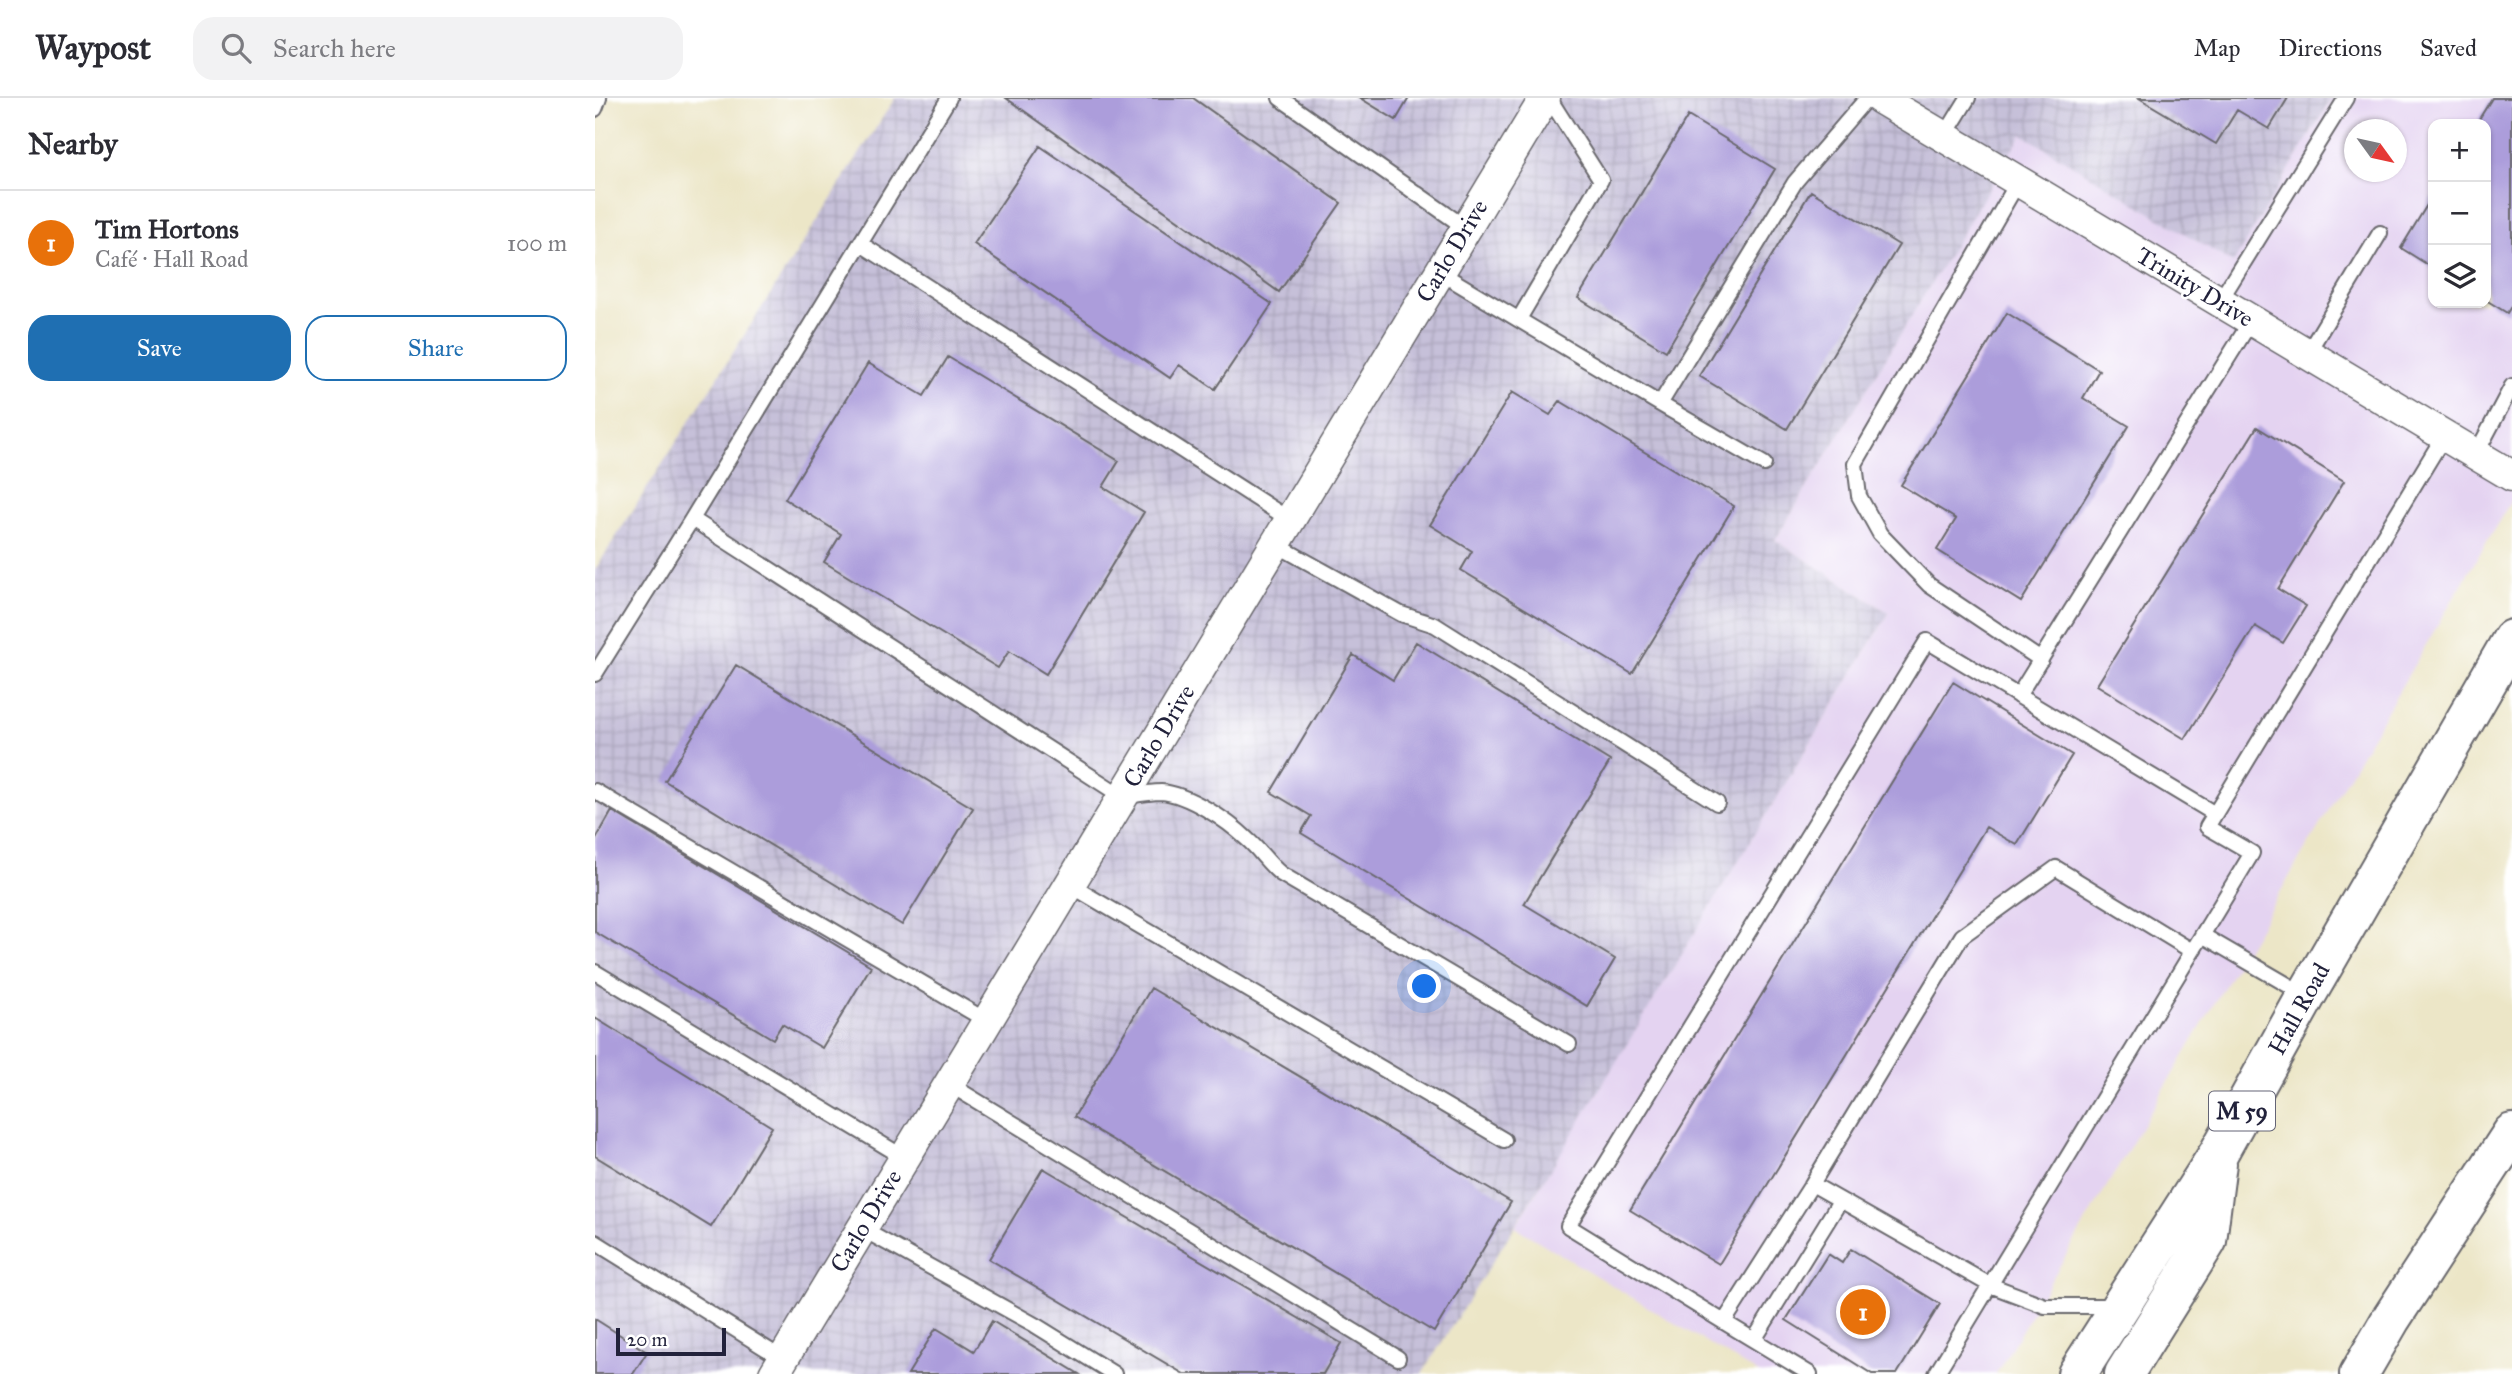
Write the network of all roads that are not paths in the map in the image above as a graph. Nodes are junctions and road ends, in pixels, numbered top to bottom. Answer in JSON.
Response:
{"nodes":[{"id":1,"x":599,"y":98,"type":"edge"},
{"id":2,"x":950,"y":98,"type":"edge"},
{"id":3,"x":1279,"y":98,"type":"edge"},
{"id":4,"x":1547,"y":98,"type":"edge"},
{"id":5,"x":1867,"y":98,"type":"edge"},
{"id":6,"x":1879,"y":98,"type":"edge"},
{"id":7,"x":1968,"y":98,"type":"edge"},
{"id":8,"x":2346,"y":98,"type":"edge"},
{"id":9,"x":595,"y":109,"type":"edge"},
{"id":10,"x":1944,"y":137,"type":"junction"},
{"id":11,"x":2018,"y":182,"type":"junction"},
{"id":12,"x":1466,"y":228,"type":"junction"},
{"id":13,"x":2380,"y":233,"type":"dead end"},
{"id":14,"x":860,"y":244,"type":"junction"},
{"id":15,"x":1440,"y":272,"type":"junction"},
{"id":16,"x":2219,"y":302,"type":"junction"},
{"id":17,"x":1518,"y":319,"type":"junction"},
{"id":18,"x":2251,"y":321,"type":"junction"},
{"id":19,"x":2307,"y":355,"type":"junction"},
{"id":20,"x":2512,"y":386,"type":"edge"},
{"id":21,"x":1660,"y":404,"type":"junction"},
{"id":22,"x":2444,"y":436,"type":"junction"},
{"id":23,"x":2476,"y":454,"type":"junction"},
{"id":24,"x":1764,"y":464,"type":"dead end"},
{"id":25,"x":2512,"y":475,"type":"edge"},
{"id":26,"x":692,"y":519,"type":"junction"},
{"id":27,"x":1283,"y":532,"type":"junction"},
{"id":28,"x":2512,"y":639,"type":"edge"},
{"id":29,"x":2041,"y":660,"type":"junction"},
{"id":30,"x":595,"y":674,"type":"edge"},
{"id":31,"x":2018,"y":696,"type":"junction"},
{"id":32,"x":595,"y":792,"type":"edge"},
{"id":33,"x":1123,"y":797,"type":"junction"},
{"id":34,"x":1717,"y":803,"type":"dead end"},
{"id":35,"x":2215,"y":814,"type":"junction"},
{"id":36,"x":1070,"y":885,"type":"junction"},
{"id":37,"x":2202,"y":934,"type":"junction"},
{"id":38,"x":2192,"y":951,"type":"junction"},
{"id":39,"x":595,"y":972,"type":"edge"},
{"id":40,"x":2306,"y":996,"type":"junction"},
{"id":41,"x":987,"y":1021,"type":"junction"},
{"id":42,"x":1569,"y":1044,"type":"dead end"},
{"id":43,"x":949,"y":1084,"type":"junction"},
{"id":44,"x":1504,"y":1140,"type":"dead end"},
{"id":45,"x":2510,"y":1140,"type":"edge"},
{"id":46,"x":2218,"y":1154,"type":"junction"},
{"id":47,"x":905,"y":1158,"type":"junction"},
{"id":48,"x":1812,"y":1184,"type":"junction"},
{"id":49,"x":1840,"y":1201,"type":"junction"},
{"id":50,"x":862,"y":1229,"type":"junction"},
{"id":51,"x":595,"y":1242,"type":"edge"},
{"id":52,"x":1990,"y":1285,"type":"junction"},
{"id":53,"x":2119,"y":1306,"type":"junction"},
{"id":54,"x":1724,"y":1322,"type":"junction"},
{"id":55,"x":1754,"y":1340,"type":"junction"},
{"id":56,"x":1398,"y":1358,"type":"dead end"},
{"id":57,"x":778,"y":1367,"type":"edge"},
{"id":58,"x":1114,"y":1374,"type":"edge"},
{"id":59,"x":1810,"y":1374,"type":"edge"},
{"id":60,"x":1936,"y":1374,"type":"edge"},
{"id":61,"x":2077,"y":1374,"type":"edge"},
{"id":62,"x":2124,"y":1374,"type":"edge"},
{"id":63,"x":2360,"y":1374,"type":"edge"}],
"edges":[{"from":1,"to":9,"type":"lane"},
{"from":2,"to":14,"type":"lane"},
{"from":3,"to":12,"type":"lane"},
{"from":4,"to":12,"type":"street","name":"Carlo Drive"},
{"from":4,"to":17,"type":"lane"},
{"from":5,"to":21,"type":"lane"},
{"from":6,"to":10,"type":"street","name":"Trinity Drive"},
{"from":7,"to":10,"type":"lane"},
{"from":8,"to":16,"type":"lane"},
{"from":10,"to":11,"type":"street","name":"Trinity Drive"},
{"from":11,"to":16,"type":"street","name":"Trinity Drive"},
{"from":11,"to":29,"type":"lane"},
{"from":12,"to":15,"type":"street","name":"Carlo Drive"},
{"from":13,"to":19,"type":"lane"},
{"from":14,"to":26,"type":"lane"},
{"from":14,"to":27,"type":"lane"},
{"from":15,"to":17,"type":"lane"},
{"from":15,"to":27,"type":"street","name":"Carlo Drive"},
{"from":16,"to":18,"type":"street","name":"Trinity Drive"},
{"from":17,"to":21,"type":"lane"},
{"from":18,"to":19,"type":"street","name":"Trinity Drive"},
{"from":18,"to":29,"type":"lane"},
{"from":19,"to":22,"type":"street","name":"Trinity Drive"},
{"from":20,"to":23,"type":"lane"},
{"from":21,"to":24,"type":"lane"},
{"from":22,"to":23,"type":"street","name":"Trinity Drive"},
{"from":22,"to":35,"type":"lane"},
{"from":23,"to":25,"type":"street","name":"Trinity Drive"},
{"from":26,"to":30,"type":"lane"},
{"from":26,"to":33,"type":"lane"},
{"from":27,"to":33,"type":"street","name":"Carlo Drive"},
{"from":27,"to":34,"type":"lane"},
{"from":28,"to":40,"type":"highway","name":"Hall Road","number":"M 59"},
{"from":29,"to":31,"type":"lane"},
{"from":31,"to":35,"type":"lane"},
{"from":31,"to":54,"type":"lane"},
{"from":32,"to":41,"type":"lane"},
{"from":33,"to":36,"type":"street","name":"Carlo Drive"},
{"from":33,"to":42,"type":"lane"},
{"from":35,"to":37,"type":"lane"},
{"from":36,"to":41,"type":"street","name":"Carlo Drive"},
{"from":36,"to":44,"type":"lane"},
{"from":37,"to":38,"type":"lane"},
{"from":37,"to":40,"type":"lane"},
{"from":38,"to":48,"type":"lane"},
{"from":38,"to":52,"type":"lane"},
{"from":39,"to":47,"type":"lane"},
{"from":40,"to":46,"type":"highway","name":"Hall Road","number":"M 59"},
{"from":41,"to":43,"type":"street","name":"Carlo Drive"},
{"from":43,"to":47,"type":"street","name":"Carlo Drive"},
{"from":43,"to":56,"type":"lane"},
{"from":45,"to":63,"type":"highway"},
{"from":46,"to":53,"type":"highway","name":"Hall Road","number":"M 59"},
{"from":46,"to":62,"type":"highway"},
{"from":47,"to":50,"type":"street","name":"Carlo Drive"},
{"from":48,"to":49,"type":"lane"},
{"from":48,"to":54,"type":"lane"},
{"from":49,"to":52,"type":"lane"},
{"from":49,"to":55,"type":"lane"},
{"from":50,"to":57,"type":"street","name":"Carlo Drive"},
{"from":50,"to":58,"type":"lane"},
{"from":51,"to":57,"type":"lane"},
{"from":52,"to":53,"type":"lane"},
{"from":52,"to":60,"type":"lane"},
{"from":53,"to":61,"type":"highway","name":"Hall Road","number":"M 59"},
{"from":54,"to":55,"type":"lane"},
{"from":55,"to":59,"type":"lane"}]}
